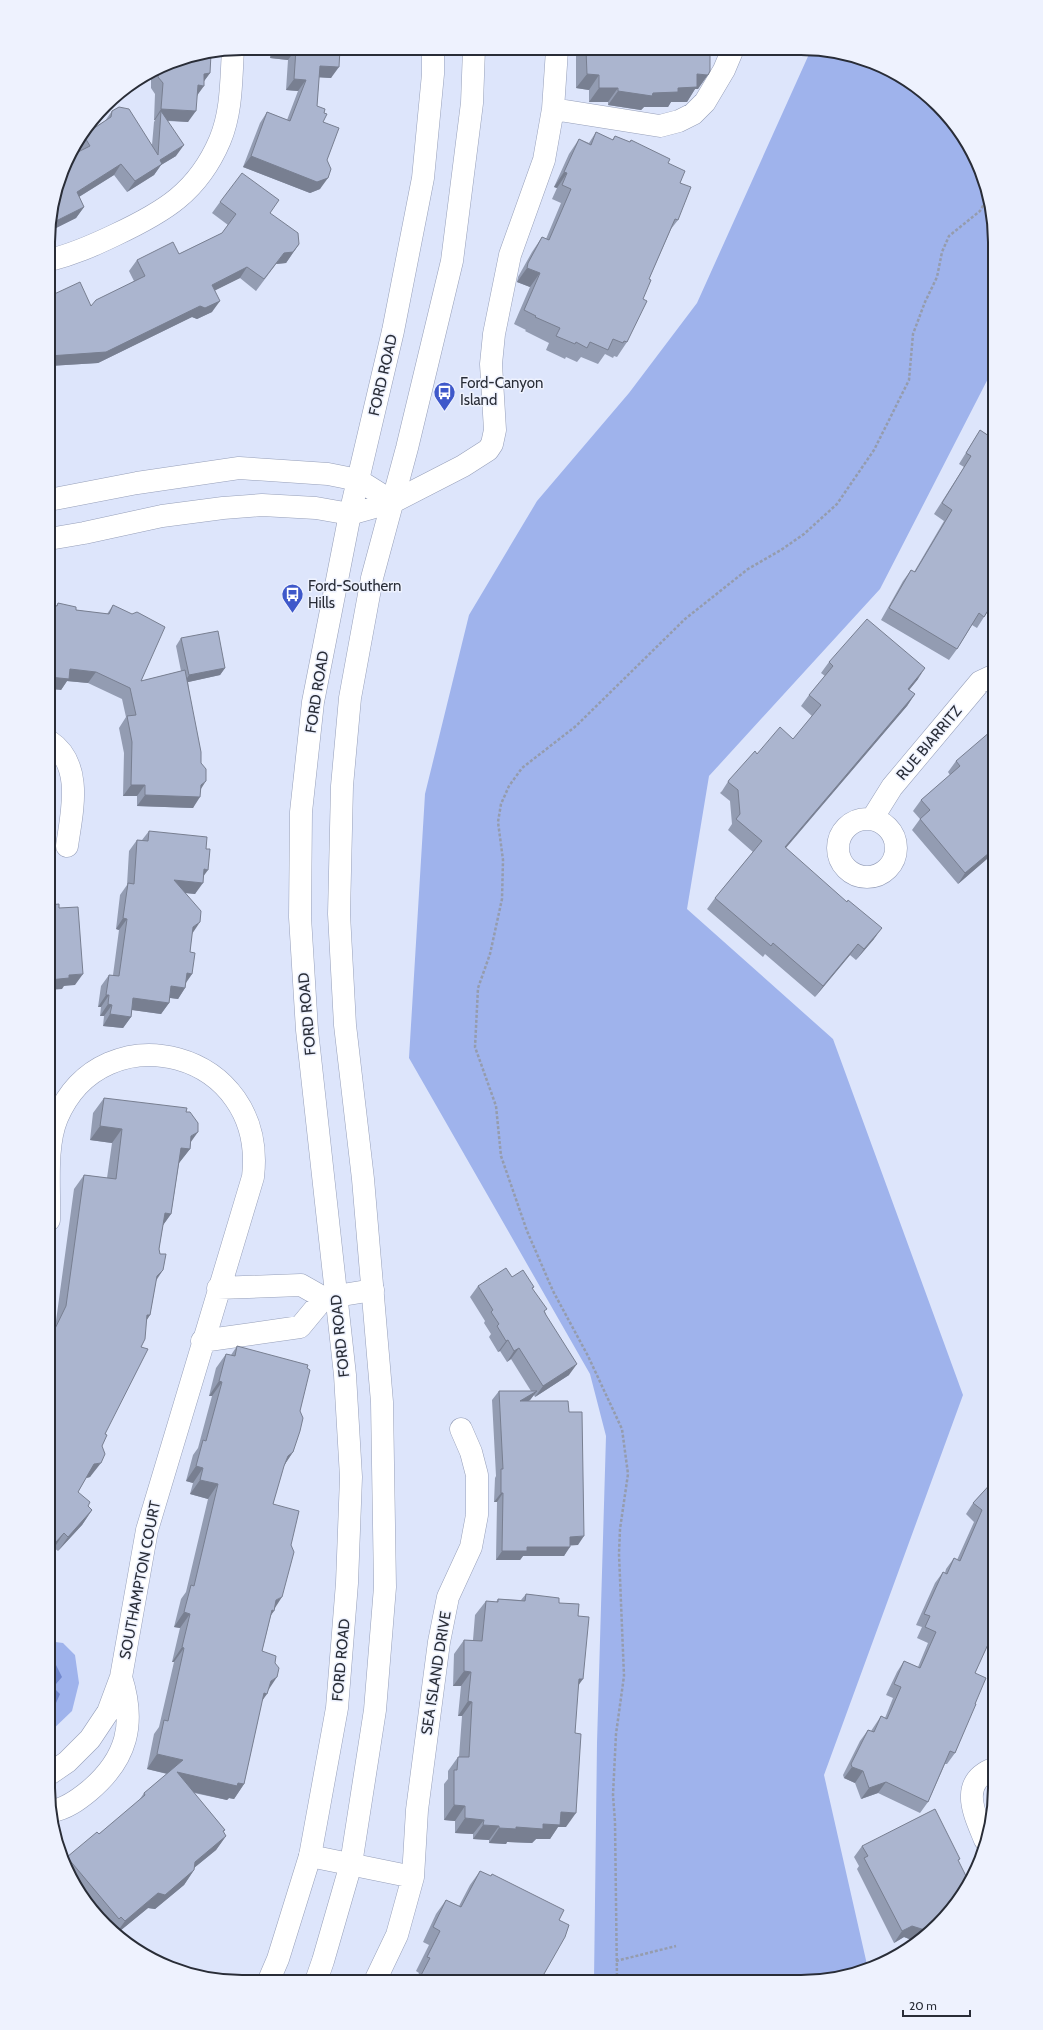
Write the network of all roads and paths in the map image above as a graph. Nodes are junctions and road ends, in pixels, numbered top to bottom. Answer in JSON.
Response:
{"nodes":[{"id":1,"x":233,"y":55,"type":"edge"},
{"id":2,"x":433,"y":55,"type":"edge"},
{"id":3,"x":474,"y":55,"type":"edge"},
{"id":4,"x":557,"y":55,"type":"edge"},
{"id":5,"x":730,"y":55,"type":"edge"},
{"id":6,"x":553,"y":109,"type":"junction"},
{"id":7,"x":984,"y":204,"type":"edge"},
{"id":8,"x":55,"y":259,"type":"edge"},
{"id":9,"x":358,"y":480,"type":"junction"},
{"id":10,"x":55,"y":499,"type":"edge"},
{"id":11,"x":393,"y":502,"type":"junction"},
{"id":12,"x":350,"y":514,"type":"junction"},
{"id":13,"x":55,"y":538,"type":"edge"},
{"id":14,"x":988,"y":679,"type":"edge"},
{"id":15,"x":55,"y":747,"type":"edge"},
{"id":16,"x":872,"y":819,"type":"dead end"},
{"id":17,"x":67,"y":846,"type":"dead end"},
{"id":18,"x":55,"y":1123,"type":"edge"},
{"id":19,"x":218,"y":1288,"type":"junction"},
{"id":20,"x":373,"y":1290,"type":"junction"},
{"id":21,"x":330,"y":1297,"type":"junction"},
{"id":22,"x":202,"y":1341,"type":"junction"},
{"id":23,"x":461,"y":1429,"type":"dead end"},
{"id":24,"x":121,"y":1677,"type":"junction"},
{"id":25,"x":55,"y":1770,"type":"edge"},
{"id":26,"x":988,"y":1771,"type":"edge"},
{"id":27,"x":57,"y":1810,"type":"edge"},
{"id":28,"x":983,"y":1832,"type":"edge"},
{"id":29,"x":310,"y":1856,"type":"junction"},
{"id":30,"x":350,"y":1864,"type":"junction"},
{"id":31,"x":413,"y":1877,"type":"junction"},
{"id":32,"x":676,"y":1946,"type":"dead end"},
{"id":33,"x":616,"y":1961,"type":"junction"},
{"id":34,"x":271,"y":1975,"type":"edge"},
{"id":35,"x":318,"y":1975,"type":"edge"},
{"id":36,"x":378,"y":1975,"type":"edge"},
{"id":37,"x":617,"y":1975,"type":"edge"}],
"edges":[{"from":1,"to":8,"type":"street"},
{"from":2,"to":9,"type":"street","name":"FORD ROAD"},
{"from":3,"to":11,"type":"street"},
{"from":4,"to":6,"type":"street"},
{"from":5,"to":6,"type":"street"},
{"from":6,"to":11,"type":"street"},
{"from":7,"to":33,"type":"path"},
{"from":9,"to":10,"type":"street"},
{"from":9,"to":11,"type":"street"},
{"from":9,"to":12,"type":"street","name":"FORD ROAD"},
{"from":11,"to":12,"type":"street"},
{"from":11,"to":20,"type":"street"},
{"from":12,"to":13,"type":"street"},
{"from":12,"to":21,"type":"street","name":"FORD ROAD"},
{"from":14,"to":16,"type":"street","name":"RUE BIARRITZ"},
{"from":15,"to":17,"type":"street"},
{"from":18,"to":19,"type":"street","name":"SOUTHAMPTON COURT"},
{"from":19,"to":21,"type":"street"},
{"from":19,"to":22,"type":"street","name":"SOUTHAMPTON COURT"},
{"from":20,"to":21,"type":"street"},
{"from":20,"to":30,"type":"street"},
{"from":21,"to":22,"type":"street"},
{"from":21,"to":29,"type":"street","name":"FORD ROAD"},
{"from":22,"to":24,"type":"street","name":"SOUTHAMPTON COURT"},
{"from":23,"to":31,"type":"street","name":"SEA ISLAND DRIVE"},
{"from":24,"to":25,"type":"street","name":"SOUTHAMPTON COURT"},
{"from":24,"to":27,"type":"street"},
{"from":26,"to":28,"type":"street"},
{"from":29,"to":30,"type":"street"},
{"from":29,"to":34,"type":"street","name":"FORD ROAD"},
{"from":30,"to":31,"type":"street"},
{"from":30,"to":35,"type":"street"},
{"from":31,"to":36,"type":"street","name":"SEA ISLAND DRIVE"},
{"from":32,"to":33,"type":"path"},
{"from":33,"to":37,"type":"path"}]}
